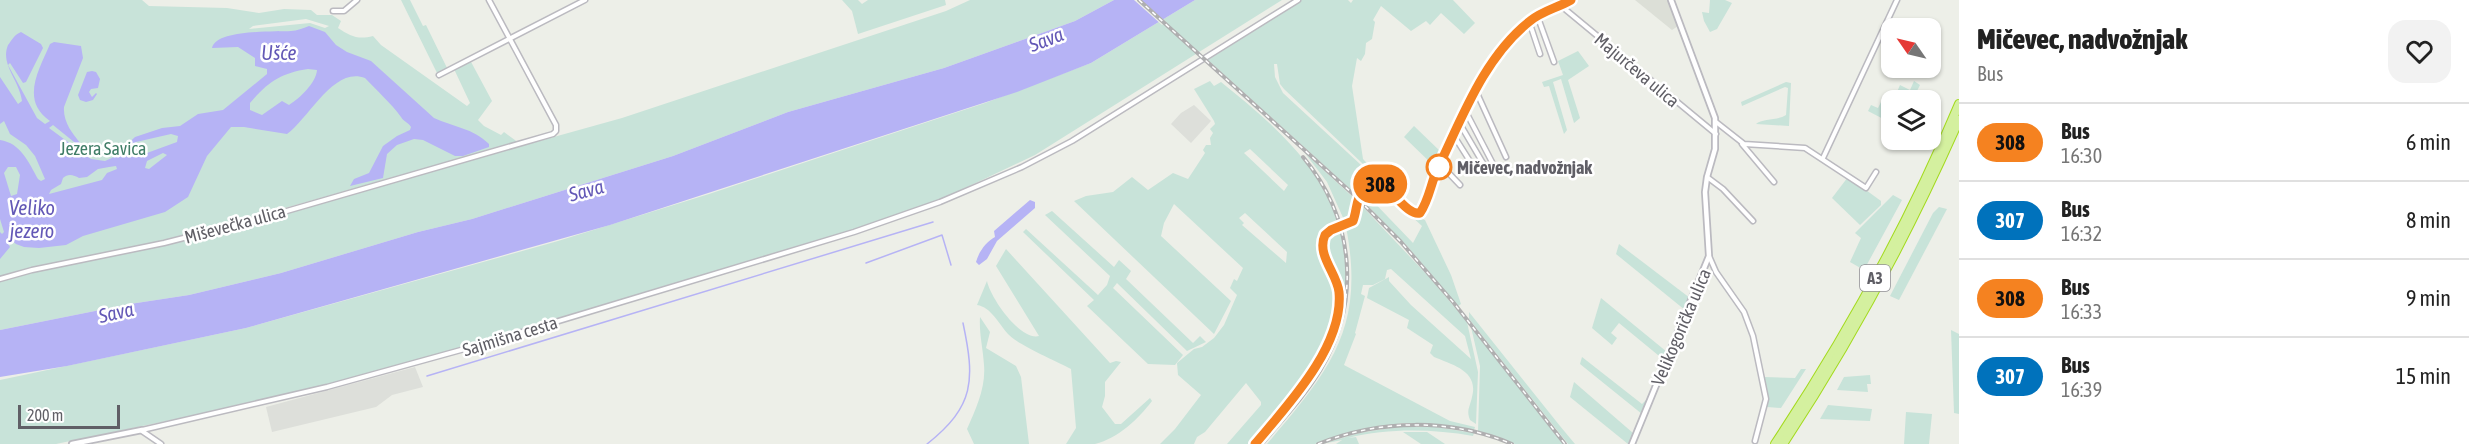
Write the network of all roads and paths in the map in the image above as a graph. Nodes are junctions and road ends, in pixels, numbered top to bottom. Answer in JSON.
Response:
{"nodes":[{"id":1,"x":357,"y":0,"type":"edge"},
{"id":2,"x":489,"y":0,"type":"edge"},
{"id":3,"x":585,"y":0,"type":"edge"},
{"id":4,"x":1298,"y":0,"type":"edge"},
{"id":5,"x":1571,"y":0,"type":"edge"},
{"id":6,"x":1671,"y":0,"type":"edge"},
{"id":7,"x":1897,"y":0,"type":"edge"},
{"id":8,"x":1560,"y":5,"type":"junction"},
{"id":9,"x":333,"y":11,"type":"dead end"},
{"id":10,"x":1537,"y":15,"type":"junction"},
{"id":11,"x":1529,"y":21,"type":"junction"},
{"id":12,"x":510,"y":38,"type":"junction"},
{"id":13,"x":1540,"y":54,"type":"dead end"},
{"id":14,"x":1554,"y":62,"type":"dead end"},
{"id":15,"x":439,"y":75,"type":"dead end"},
{"id":16,"x":1476,"y":91,"type":"junction"},
{"id":17,"x":1959,"y":104,"type":"edge"},
{"id":18,"x":1466,"y":112,"type":"junction"},
{"id":19,"x":1959,"y":120,"type":"edge"},
{"id":20,"x":1716,"y":122,"type":"junction"},
{"id":21,"x":1460,"y":124,"type":"junction"},
{"id":22,"x":1716,"y":134,"type":"junction"},
{"id":23,"x":1454,"y":136,"type":"junction"},
{"id":24,"x":1742,"y":143,"type":"junction"},
{"id":25,"x":1506,"y":158,"type":"dead end"},
{"id":26,"x":1823,"y":158,"type":"junction"},
{"id":27,"x":1440,"y":164,"type":"junction"},
{"id":28,"x":1493,"y":164,"type":"dead end"},
{"id":29,"x":1473,"y":166,"type":"dead end"},
{"id":30,"x":1487,"y":170,"type":"dead end"},
{"id":31,"x":1876,"y":172,"type":"dead end"},
{"id":32,"x":1707,"y":177,"type":"junction"},
{"id":33,"x":1774,"y":182,"type":"dead end"},
{"id":34,"x":1460,"y":185,"type":"dead end"},
{"id":35,"x":1753,"y":221,"type":"dead end"},
{"id":36,"x":1709,"y":256,"type":"junction"},
{"id":37,"x":0,"y":279,"type":"edge"},
{"id":38,"x":142,"y":430,"type":"junction"},
{"id":39,"x":1755,"y":441,"type":"dead end"},
{"id":40,"x":72,"y":444,"type":"edge"},
{"id":41,"x":160,"y":444,"type":"edge"},
{"id":42,"x":1254,"y":444,"type":"edge"},
{"id":43,"x":1632,"y":444,"type":"edge"},
{"id":44,"x":1775,"y":444,"type":"edge"},
{"id":45,"x":1783,"y":444,"type":"edge"}],
"edges":[{"from":1,"to":9,"type":"street"},
{"from":2,"to":12,"type":"street"},
{"from":3,"to":12,"type":"street"},
{"from":4,"to":38,"type":"street","name":"Sajmišna cesta"},
{"from":5,"to":8,"type":"main road"},
{"from":6,"to":20,"type":"street","name":"Velikogorička ulica"},
{"from":7,"to":26,"type":"street"},
{"from":8,"to":10,"type":"main road"},
{"from":8,"to":22,"type":"street","name":"Majurčeva ulica"},
{"from":10,"to":11,"type":"main road"},
{"from":10,"to":14,"type":"street"},
{"from":11,"to":13,"type":"street"},
{"from":11,"to":16,"type":"main road"},
{"from":12,"to":15,"type":"street"},
{"from":12,"to":37,"type":"street","name":"Miševečka ulica"},
{"from":16,"to":18,"type":"main road"},
{"from":16,"to":25,"type":"street"},
{"from":17,"to":44,"type":"highway","number":"A3"},
{"from":18,"to":21,"type":"main road"},
{"from":18,"to":28,"type":"street"},
{"from":19,"to":45,"type":"highway","number":"A3"},
{"from":20,"to":22,"type":"street","name":"Velikogorička ulica"},
{"from":20,"to":24,"type":"street"},
{"from":21,"to":23,"type":"main road"},
{"from":21,"to":30,"type":"street"},
{"from":22,"to":32,"type":"street","name":"Velikogorička ulica"},
{"from":23,"to":27,"type":"main road"},
{"from":23,"to":29,"type":"street"},
{"from":24,"to":26,"type":"street"},
{"from":24,"to":33,"type":"street"},
{"from":26,"to":31,"type":"street"},
{"from":27,"to":34,"type":"street"},
{"from":27,"to":42,"type":"main road"},
{"from":32,"to":35,"type":"street"},
{"from":32,"to":36,"type":"street","name":"Velikogorička ulica"},
{"from":36,"to":39,"type":"street"},
{"from":36,"to":43,"type":"street","name":"Velikogorička ulica"},
{"from":38,"to":40,"type":"street","name":"Sajmišna cesta"},
{"from":38,"to":41,"type":"street"}]}
